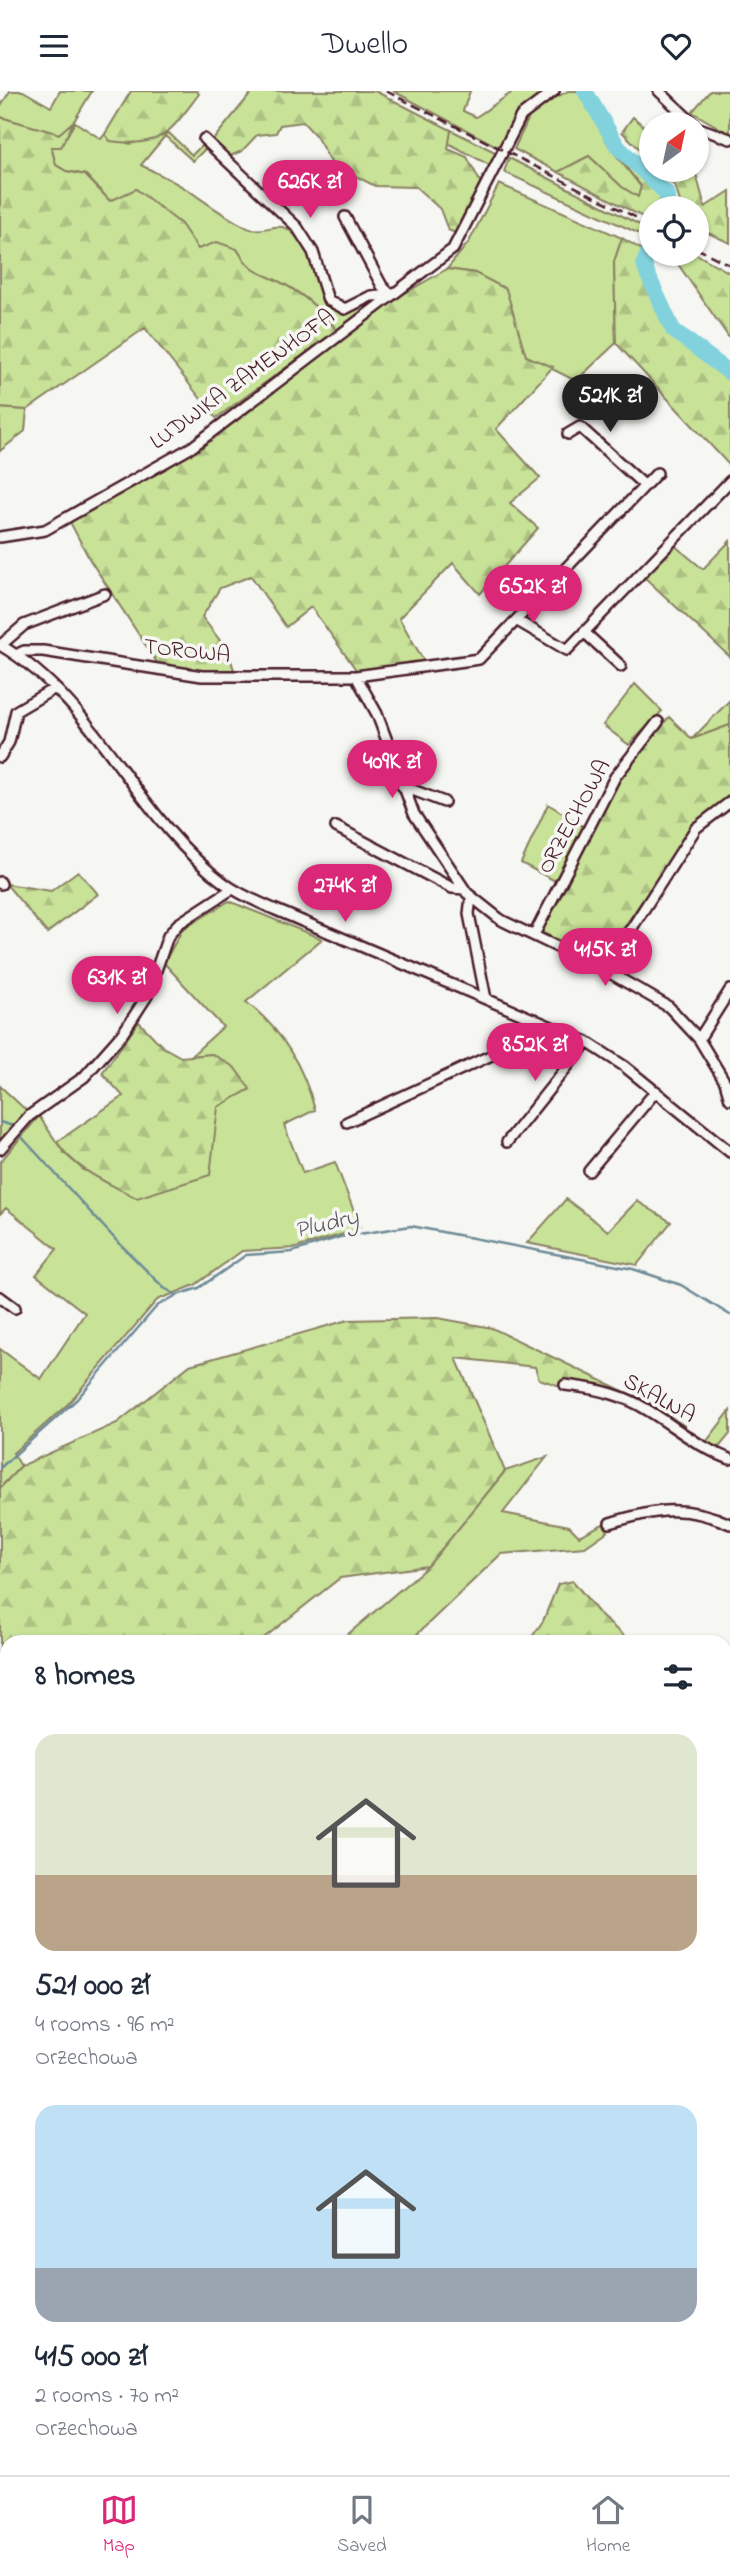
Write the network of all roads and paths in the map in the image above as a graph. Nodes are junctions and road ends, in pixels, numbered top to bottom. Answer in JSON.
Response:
{"nodes":[{"id":1,"x":554,"y":91,"type":"edge"},
{"id":2,"x":659,"y":91,"type":"edge"},
{"id":3,"x":681,"y":112,"type":"edge"},
{"id":4,"x":709,"y":131,"type":"edge"},
{"id":5,"x":204,"y":139,"type":"dead end"},
{"id":6,"x":730,"y":139,"type":"edge"},
{"id":7,"x":345,"y":217,"type":"dead end"},
{"id":8,"x":391,"y":295,"type":"junction"},
{"id":9,"x":568,"y":435,"type":"dead end"},
{"id":10,"x":657,"y":473,"type":"dead end"},
{"id":11,"x":730,"y":481,"type":"edge"},
{"id":12,"x":644,"y":485,"type":"junction"},
{"id":13,"x":0,"y":537,"type":"edge"},
{"id":14,"x":105,"y":594,"type":"dead end"},
{"id":15,"x":516,"y":620,"type":"junction"},
{"id":16,"x":584,"y":632,"type":"junction"},
{"id":17,"x":0,"y":645,"type":"edge"},
{"id":18,"x":16,"y":655,"type":"junction"},
{"id":19,"x":621,"y":666,"type":"dead end"},
{"id":20,"x":356,"y":676,"type":"junction"},
{"id":21,"x":55,"y":688,"type":"junction"},
{"id":22,"x":658,"y":722,"type":"dead end"},
{"id":23,"x":0,"y":757,"type":"edge"},
{"id":24,"x":402,"y":786,"type":"junction"},
{"id":25,"x":444,"y":802,"type":"dead end"},
{"id":26,"x":730,"y":802,"type":"edge"},
{"id":27,"x":336,"y":827,"type":"dead end"},
{"id":28,"x":232,"y":889,"type":"junction"},
{"id":29,"x":467,"y":893,"type":"junction"},
{"id":30,"x":534,"y":935,"type":"junction"},
{"id":31,"x":605,"y":970,"type":"junction"},
{"id":32,"x":730,"y":990,"type":"edge"},
{"id":33,"x":486,"y":999,"type":"junction"},
{"id":34,"x":534,"y":1019,"type":"junction"},
{"id":35,"x":699,"y":1039,"type":"junction"},
{"id":36,"x":587,"y":1042,"type":"junction"},
{"id":37,"x":656,"y":1091,"type":"junction"},
{"id":38,"x":730,"y":1099,"type":"edge"},
{"id":39,"x":347,"y":1122,"type":"dead end"},
{"id":40,"x":730,"y":1137,"type":"edge"},
{"id":41,"x":507,"y":1142,"type":"dead end"},
{"id":42,"x":0,"y":1149,"type":"edge"},
{"id":43,"x":728,"y":1151,"type":"edge"},
{"id":44,"x":589,"y":1171,"type":"dead end"},
{"id":45,"x":0,"y":1297,"type":"edge"},
{"id":46,"x":15,"y":1308,"type":"dead end"},
{"id":47,"x":565,"y":1385,"type":"dead end"},
{"id":48,"x":730,"y":1459,"type":"edge"},
{"id":49,"x":610,"y":1523,"type":"dead end"},
{"id":50,"x":730,"y":1524,"type":"edge"}],
"edges":[{"from":1,"to":8,"type":"street","name":"LUDWIKA ZAMENHOFA"},
{"from":2,"to":3,"type":"street"},
{"from":4,"to":6,"type":"street"},
{"from":5,"to":8,"type":"street","name":"LUDWIKA ZAMENHOFA"},
{"from":7,"to":8,"type":"street"},
{"from":8,"to":13,"type":"street","name":"LUDWIKA ZAMENHOFA"},
{"from":9,"to":12,"type":"street"},
{"from":10,"to":12,"type":"street"},
{"from":11,"to":16,"type":"street"},
{"from":12,"to":15,"type":"street"},
{"from":14,"to":17,"type":"street"},
{"from":15,"to":16,"type":"street"},
{"from":15,"to":20,"type":"street"},
{"from":16,"to":19,"type":"street"},
{"from":17,"to":18,"type":"street"},
{"from":18,"to":20,"type":"street","name":"TOROWA"},
{"from":18,"to":21,"type":"street"},
{"from":20,"to":24,"type":"street"},
{"from":21,"to":23,"type":"street"},
{"from":21,"to":28,"type":"street"},
{"from":22,"to":30,"type":"street","name":"ORZECHOWA"},
{"from":24,"to":25,"type":"street"},
{"from":24,"to":29,"type":"street"},
{"from":26,"to":31,"type":"street"},
{"from":27,"to":29,"type":"street"},
{"from":28,"to":33,"type":"street"},
{"from":28,"to":42,"type":"street"},
{"from":29,"to":30,"type":"street"},
{"from":29,"to":33,"type":"street"},
{"from":30,"to":31,"type":"street"},
{"from":31,"to":35,"type":"street"},
{"from":32,"to":35,"type":"street"},
{"from":33,"to":34,"type":"street"},
{"from":34,"to":36,"type":"street"},
{"from":34,"to":39,"type":"street"},
{"from":35,"to":38,"type":"street"},
{"from":36,"to":37,"type":"street"},
{"from":36,"to":41,"type":"street"},
{"from":37,"to":43,"type":"street"},
{"from":37,"to":44,"type":"street"},
{"from":40,"to":43,"type":"street"},
{"from":45,"to":46,"type":"street"},
{"from":47,"to":48,"type":"street","name":"SKALNA"},
{"from":49,"to":50,"type":"street"}]}
